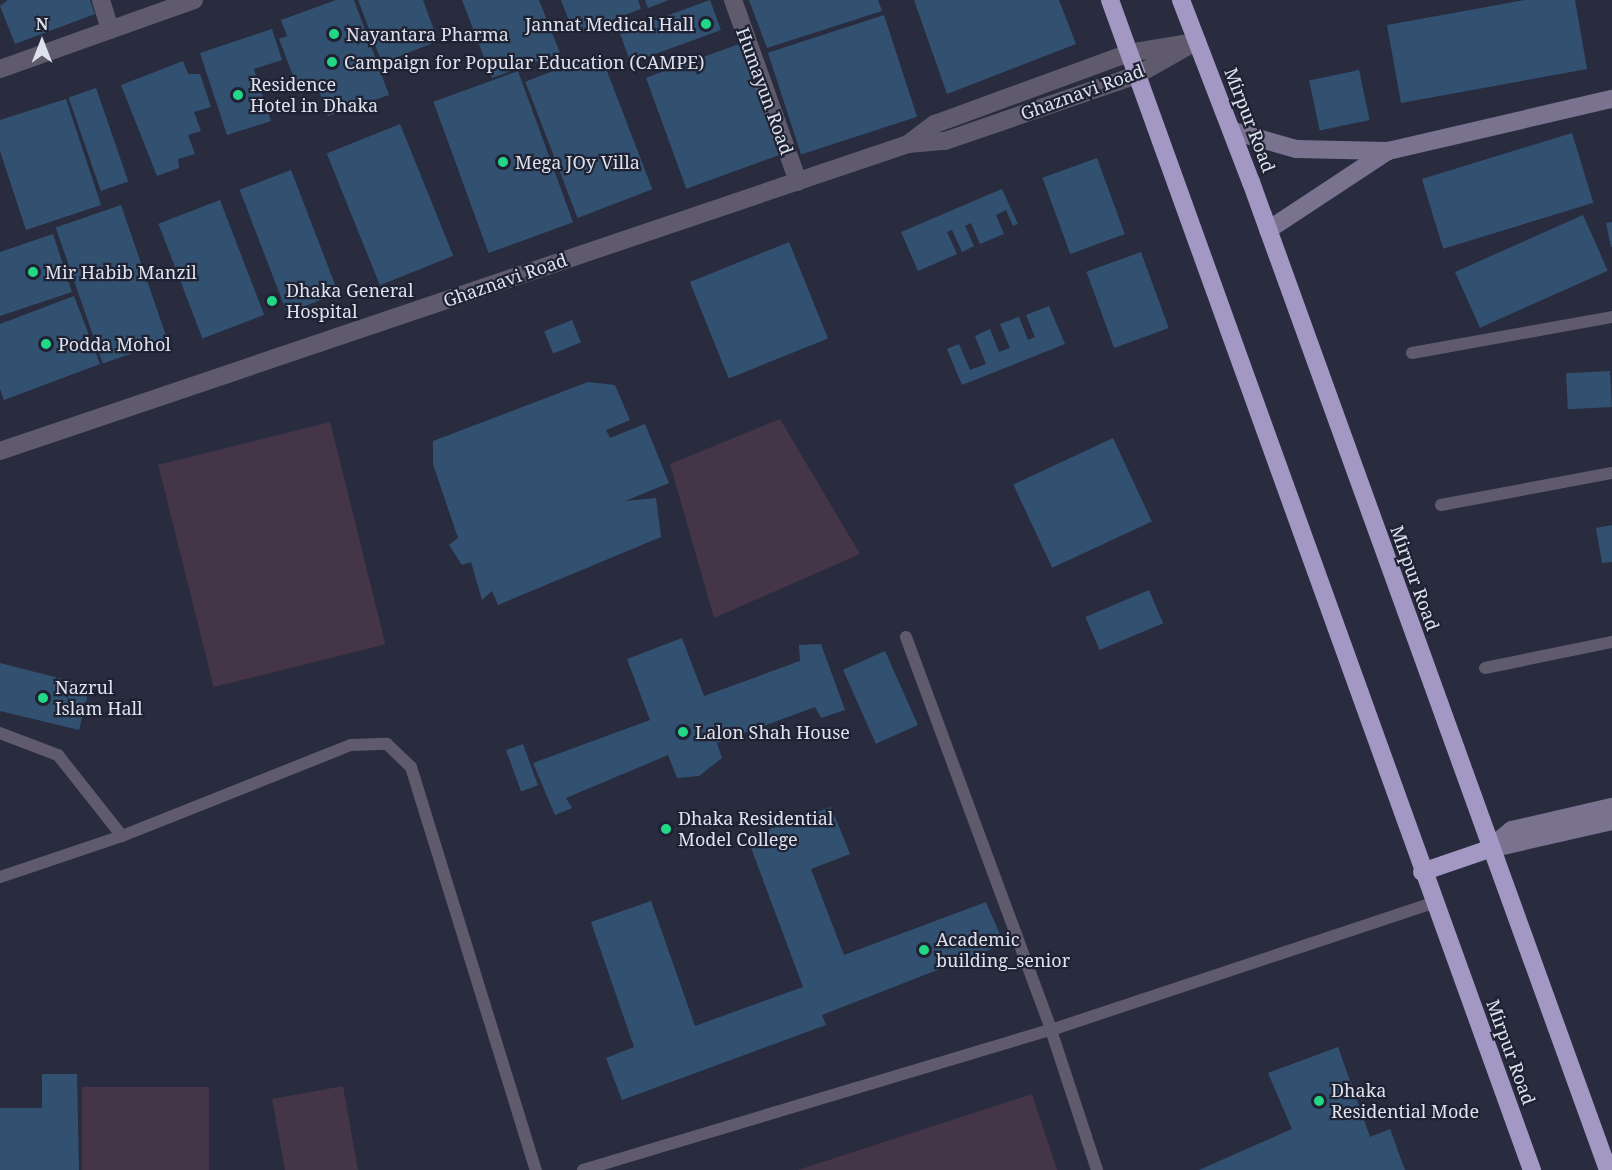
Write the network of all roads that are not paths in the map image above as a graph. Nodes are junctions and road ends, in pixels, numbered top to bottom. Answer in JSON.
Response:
{"nodes":[{"id":1,"x":100,"y":0,"type":"edge"},
{"id":2,"x":194,"y":0,"type":"edge"},
{"id":3,"x":733,"y":0,"type":"edge"},
{"id":4,"x":1110,"y":0,"type":"edge"},
{"id":5,"x":1181,"y":0,"type":"edge"},
{"id":6,"x":110,"y":30,"type":"junction"},
{"id":7,"x":1197,"y":41,"type":"junction"},
{"id":8,"x":1129,"y":52,"type":"junction"},
{"id":9,"x":0,"y":69,"type":"edge"},
{"id":10,"x":1137,"y":75,"type":"junction"},
{"id":11,"x":1612,"y":99,"type":"edge"},
{"id":12,"x":1233,"y":131,"type":"junction"},
{"id":13,"x":908,"y":144,"type":"junction"},
{"id":14,"x":1388,"y":151,"type":"junction"},
{"id":15,"x":798,"y":182,"type":"junction"},
{"id":16,"x":1269,"y":230,"type":"junction"},
{"id":17,"x":1612,"y":318,"type":"edge"},
{"id":18,"x":1412,"y":353,"type":"dead end"},
{"id":19,"x":0,"y":451,"type":"edge"},
{"id":20,"x":1612,"y":473,"type":"edge"},
{"id":21,"x":1441,"y":505,"type":"dead end"},
{"id":22,"x":906,"y":637,"type":"dead end"},
{"id":23,"x":1612,"y":642,"type":"edge"},
{"id":24,"x":1485,"y":668,"type":"dead end"},
{"id":25,"x":0,"y":733,"type":"edge"},
{"id":26,"x":1612,"y":807,"type":"edge"},
{"id":27,"x":1612,"y":821,"type":"edge"},
{"id":28,"x":1524,"y":834,"type":"junction"},
{"id":29,"x":122,"y":836,"type":"junction"},
{"id":30,"x":1489,"y":849,"type":"junction"},
{"id":31,"x":1422,"y":872,"type":"junction"},
{"id":32,"x":0,"y":877,"type":"edge"},
{"id":33,"x":1433,"y":903,"type":"junction"},
{"id":34,"x":1051,"y":1030,"type":"junction"},
{"id":35,"x":536,"y":1170,"type":"edge"},
{"id":36,"x":584,"y":1170,"type":"edge"},
{"id":37,"x":1097,"y":1170,"type":"edge"},
{"id":38,"x":1532,"y":1170,"type":"edge"},
{"id":39,"x":1608,"y":1170,"type":"edge"}],
"edges":[{"from":1,"to":6,"type":"street"},
{"from":2,"to":6,"type":"street"},
{"from":3,"to":15,"type":"street","name":"Humayun Road"},
{"from":4,"to":8,"type":"highway","name":"Mirpur Road"},
{"from":5,"to":7,"type":"highway","name":"Mirpur Road"},
{"from":6,"to":9,"type":"street"},
{"from":7,"to":8,"type":"street","name":"Ghaznavi Road"},
{"from":7,"to":10,"type":"street","name":"Ghaznavi Road"},
{"from":7,"to":12,"type":"highway","name":"Mirpur Road"},
{"from":8,"to":10,"type":"highway","name":"Mirpur Road"},
{"from":8,"to":13,"type":"street","name":"Ghaznavi Road"},
{"from":10,"to":13,"type":"street","name":"Ghaznavi Road"},
{"from":10,"to":31,"type":"highway","name":"Mirpur Road"},
{"from":11,"to":14,"type":"street"},
{"from":12,"to":14,"type":"street"},
{"from":12,"to":16,"type":"highway","name":"Mirpur Road"},
{"from":13,"to":15,"type":"street","name":"Ghaznavi Road"},
{"from":14,"to":16,"type":"street"},
{"from":15,"to":19,"type":"street","name":"Ghaznavi Road"},
{"from":16,"to":30,"type":"highway","name":"Mirpur Road"},
{"from":17,"to":18,"type":"lane"},
{"from":20,"to":21,"type":"lane"},
{"from":22,"to":34,"type":"lane"},
{"from":23,"to":24,"type":"lane"},
{"from":25,"to":29,"type":"lane"},
{"from":26,"to":28,"type":"street"},
{"from":27,"to":28,"type":"street"},
{"from":28,"to":30,"type":"street"},
{"from":29,"to":32,"type":"lane"},
{"from":29,"to":35,"type":"lane"},
{"from":30,"to":31,"type":"highway"},
{"from":30,"to":39,"type":"highway","name":"Mirpur Road"},
{"from":31,"to":33,"type":"highway","name":"Mirpur Road"},
{"from":33,"to":34,"type":"lane"},
{"from":33,"to":38,"type":"highway","name":"Mirpur Road"},
{"from":34,"to":36,"type":"lane"},
{"from":34,"to":37,"type":"lane"}]}
